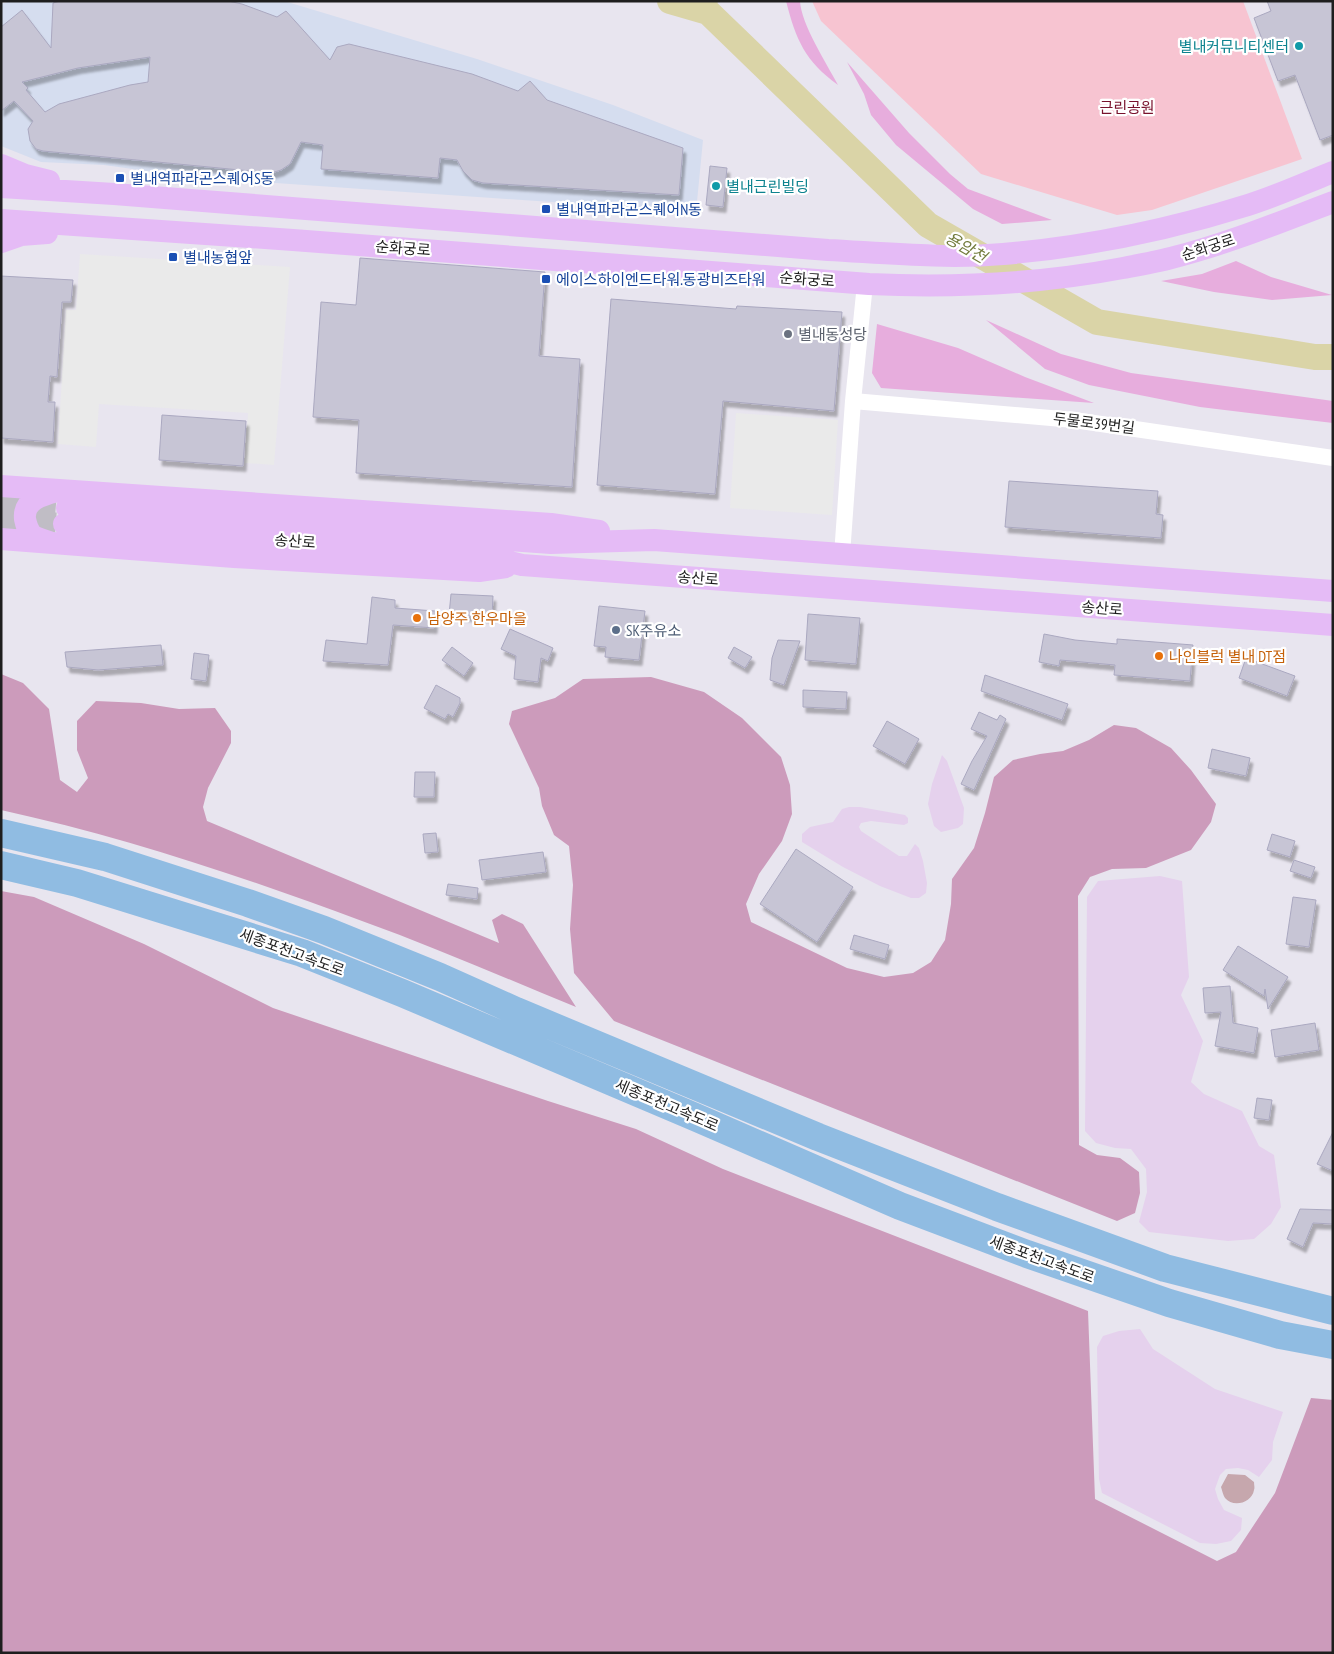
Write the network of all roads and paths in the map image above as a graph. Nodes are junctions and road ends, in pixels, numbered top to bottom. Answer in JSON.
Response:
{"nodes":[{"id":1,"x":1,"y":165,"type":"edge"},
{"id":2,"x":1333,"y":172,"type":"edge"},
{"id":3,"x":1,"y":187,"type":"edge"},
{"id":4,"x":99,"y":193,"type":"junction"},
{"id":5,"x":1333,"y":202,"type":"edge"},
{"id":6,"x":1,"y":220,"type":"edge"},
{"id":7,"x":99,"y":227,"type":"junction"},
{"id":8,"x":1,"y":242,"type":"edge"},
{"id":9,"x":867,"y":284,"type":"junction"},
{"id":10,"x":854,"y":401,"type":"junction"},
{"id":11,"x":1333,"y":458,"type":"edge"},
{"id":12,"x":1,"y":486,"type":"edge"},
{"id":13,"x":1,"y":501,"type":"edge"},
{"id":14,"x":57,"y":505,"type":"junction"},
{"id":15,"x":1,"y":539,"type":"edge"},
{"id":16,"x":51,"y":543,"type":"junction"},
{"id":17,"x":842,"y":555,"type":"junction"},
{"id":18,"x":522,"y":565,"type":"junction"},
{"id":19,"x":1333,"y":591,"type":"edge"},
{"id":20,"x":1333,"y":625,"type":"edge"},
{"id":21,"x":1,"y":833,"type":"edge"},
{"id":22,"x":1,"y":865,"type":"edge"},
{"id":23,"x":1333,"y":1311,"type":"edge"},
{"id":24,"x":1333,"y":1345,"type":"edge"}],
"edges":[{"from":1,"to":4,"type":"street"},
{"from":2,"to":4,"type":"street","name":"순화궁로"},
{"from":3,"to":4,"type":"street","name":"순화궁로"},
{"from":5,"to":9,"type":"street","name":"순화궁로"},
{"from":6,"to":7,"type":"street","name":"순화궁로"},
{"from":7,"to":8,"type":"street"},
{"from":7,"to":9,"type":"street","name":"순화궁로"},
{"from":9,"to":10,"type":"street"},
{"from":10,"to":11,"type":"street","name":"두물로39번길"},
{"from":10,"to":17,"type":"street"},
{"from":12,"to":14,"type":"street"},
{"from":13,"to":14,"type":"street"},
{"from":14,"to":16,"type":"street"},
{"from":14,"to":17,"type":"street"},
{"from":14,"to":18,"type":"street","name":"송산로"},
{"from":15,"to":16,"type":"street"},
{"from":16,"to":18,"type":"street"},
{"from":17,"to":19,"type":"street"},
{"from":18,"to":20,"type":"street","name":"송산로"},
{"from":21,"to":23,"type":"highway","name":"세종포천고속도로"},
{"from":22,"to":24,"type":"highway","name":"세종포천고속도로"}]}
